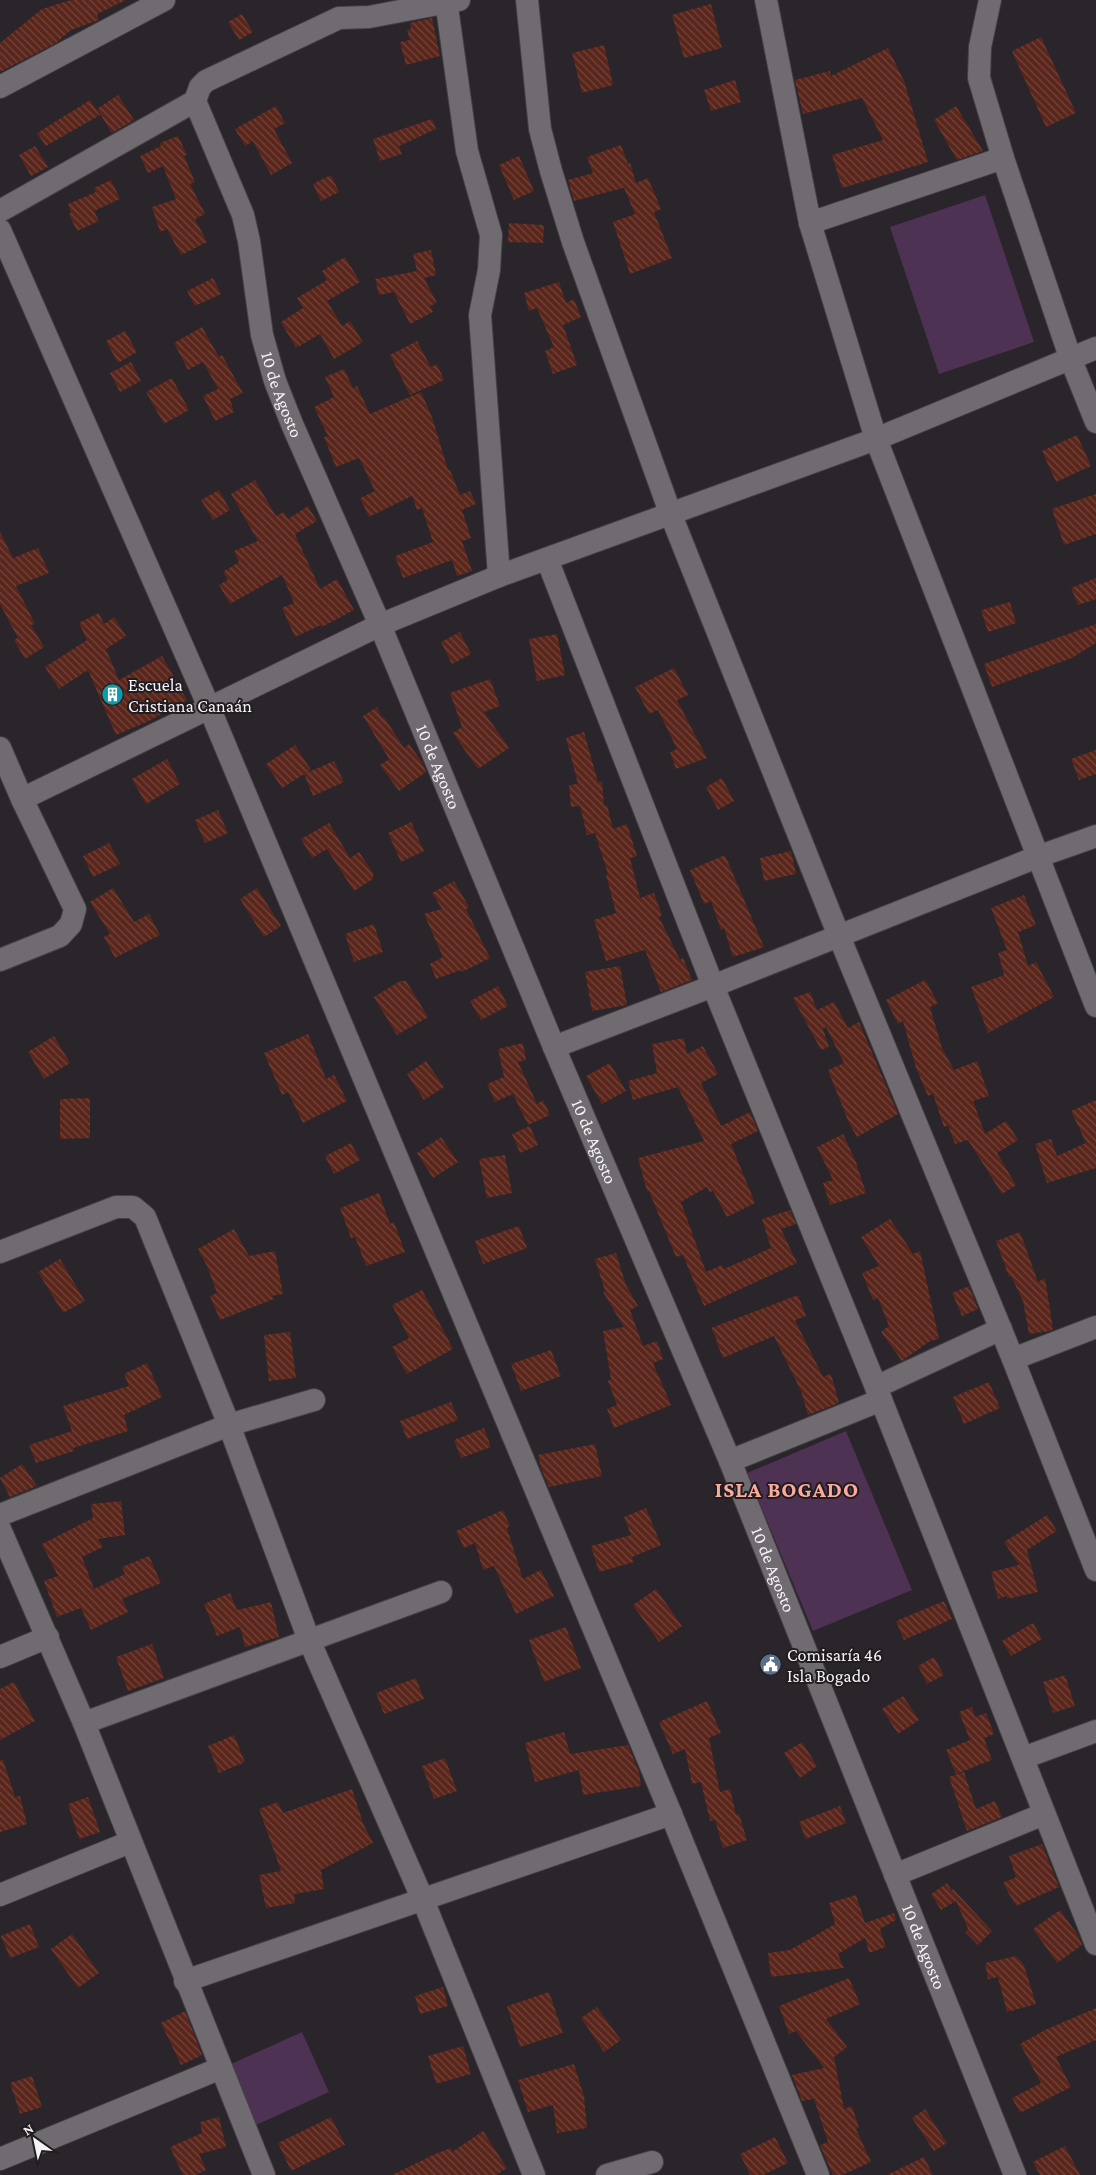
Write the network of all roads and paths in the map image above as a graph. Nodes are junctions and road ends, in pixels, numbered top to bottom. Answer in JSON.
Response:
{"nodes":[{"id":1,"x":164,"y":0,"type":"edge"},
{"id":2,"x":527,"y":0,"type":"edge"},
{"id":3,"x":766,"y":0,"type":"edge"},
{"id":4,"x":990,"y":0,"type":"edge"},
{"id":5,"x":450,"y":1,"type":"edge"},
{"id":6,"x":0,"y":87,"type":"edge"},
{"id":7,"x":195,"y":101,"type":"junction"},
{"id":8,"x":1003,"y":158,"type":"junction"},
{"id":9,"x":0,"y":211,"type":"edge"},
{"id":10,"x":810,"y":223,"type":"junction"},
{"id":11,"x":0,"y":230,"type":"edge"},
{"id":12,"x":1096,"y":348,"type":"edge"},
{"id":13,"x":1071,"y":360,"type":"junction"},
{"id":14,"x":1096,"y":422,"type":"edge"},
{"id":15,"x":876,"y":439,"type":"junction"},
{"id":16,"x":671,"y":515,"type":"junction"},
{"id":17,"x":547,"y":559,"type":"junction"},
{"id":18,"x":499,"y":576,"type":"junction"},
{"id":19,"x":380,"y":625,"type":"junction"},
{"id":20,"x":209,"y":707,"type":"junction"},
{"id":21,"x":0,"y":748,"type":"edge"},
{"id":22,"x":22,"y":799,"type":"junction"},
{"id":23,"x":1096,"y":836,"type":"edge"},
{"id":24,"x":1037,"y":857,"type":"junction"},
{"id":25,"x":838,"y":936,"type":"junction"},
{"id":26,"x":0,"y":960,"type":"edge"},
{"id":27,"x":713,"y":986,"type":"junction"},
{"id":28,"x":1096,"y":1006,"type":"edge"},
{"id":29,"x":554,"y":1047,"type":"junction"},
{"id":30,"x":0,"y":1252,"type":"edge"},
{"id":31,"x":1096,"y":1327,"type":"edge"},
{"id":32,"x":1001,"y":1329,"type":"junction"},
{"id":33,"x":1014,"y":1359,"type":"junction"},
{"id":34,"x":878,"y":1394,"type":"junction"},
{"id":35,"x":314,"y":1400,"type":"dead end"},
{"id":36,"x":229,"y":1425,"type":"junction"},
{"id":37,"x":730,"y":1461,"type":"junction"},
{"id":38,"x":0,"y":1515,"type":"edge"},
{"id":39,"x":0,"y":1529,"type":"edge"},
{"id":40,"x":1096,"y":1570,"type":"edge"},
{"id":41,"x":441,"y":1592,"type":"dead end"},
{"id":42,"x":48,"y":1637,"type":"junction"},
{"id":43,"x":309,"y":1640,"type":"junction"},
{"id":44,"x":0,"y":1657,"type":"edge"},
{"id":45,"x":84,"y":1723,"type":"junction"},
{"id":46,"x":1096,"y":1731,"type":"edge"},
{"id":47,"x":1023,"y":1758,"type":"junction"},
{"id":48,"x":671,"y":1814,"type":"junction"},
{"id":49,"x":1044,"y":1814,"type":"junction"},
{"id":50,"x":130,"y":1842,"type":"junction"},
{"id":51,"x":895,"y":1875,"type":"junction"},
{"id":52,"x":0,"y":1895,"type":"edge"},
{"id":53,"x":424,"y":1900,"type":"junction"},
{"id":54,"x":1096,"y":1944,"type":"edge"},
{"id":55,"x":185,"y":1981,"type":"junction"},
{"id":56,"x":221,"y":2068,"type":"junction"},
{"id":57,"x":0,"y":2159,"type":"edge"},
{"id":58,"x":652,"y":2162,"type":"dead end"},
{"id":59,"x":264,"y":2175,"type":"edge"},
{"id":60,"x":534,"y":2175,"type":"edge"},
{"id":61,"x":607,"y":2175,"type":"edge"},
{"id":62,"x":818,"y":2175,"type":"edge"},
{"id":63,"x":1015,"y":2175,"type":"edge"}],
"edges":[{"from":1,"to":6,"type":"street"},
{"from":2,"to":16,"type":"street"},
{"from":3,"to":10,"type":"street"},
{"from":4,"to":8,"type":"street"},
{"from":5,"to":7,"type":"street"},
{"from":5,"to":18,"type":"street"},
{"from":7,"to":9,"type":"street"},
{"from":7,"to":19,"type":"street","name":"10 de Agosto"},
{"from":8,"to":10,"type":"street"},
{"from":8,"to":13,"type":"street"},
{"from":10,"to":15,"type":"street"},
{"from":11,"to":20,"type":"street"},
{"from":12,"to":13,"type":"street"},
{"from":13,"to":14,"type":"street"},
{"from":13,"to":15,"type":"street"},
{"from":15,"to":16,"type":"street"},
{"from":15,"to":24,"type":"street"},
{"from":16,"to":17,"type":"street"},
{"from":16,"to":25,"type":"street"},
{"from":17,"to":18,"type":"street"},
{"from":17,"to":27,"type":"street"},
{"from":18,"to":19,"type":"street"},
{"from":19,"to":20,"type":"street"},
{"from":19,"to":29,"type":"street","name":"10 de Agosto"},
{"from":20,"to":22,"type":"street"},
{"from":20,"to":48,"type":"street"},
{"from":21,"to":22,"type":"street"},
{"from":22,"to":26,"type":"street"},
{"from":23,"to":24,"type":"street"},
{"from":24,"to":25,"type":"street"},
{"from":24,"to":28,"type":"street"},
{"from":25,"to":27,"type":"street"},
{"from":25,"to":32,"type":"street"},
{"from":27,"to":29,"type":"street"},
{"from":27,"to":34,"type":"street"},
{"from":29,"to":37,"type":"street","name":"10 de Agosto"},
{"from":30,"to":36,"type":"street"},
{"from":31,"to":33,"type":"street"},
{"from":32,"to":33,"type":"street"},
{"from":32,"to":34,"type":"street"},
{"from":33,"to":40,"type":"street"},
{"from":34,"to":37,"type":"street"},
{"from":34,"to":47,"type":"street"},
{"from":35,"to":36,"type":"street"},
{"from":36,"to":38,"type":"street"},
{"from":36,"to":43,"type":"street"},
{"from":37,"to":51,"type":"street","name":"10 de Agosto"},
{"from":39,"to":42,"type":"street"},
{"from":41,"to":43,"type":"street"},
{"from":42,"to":44,"type":"street"},
{"from":42,"to":45,"type":"street"},
{"from":43,"to":45,"type":"street"},
{"from":43,"to":53,"type":"street"},
{"from":45,"to":50,"type":"street"},
{"from":46,"to":47,"type":"street"},
{"from":47,"to":49,"type":"street"},
{"from":48,"to":53,"type":"street"},
{"from":48,"to":62,"type":"street"},
{"from":49,"to":51,"type":"street"},
{"from":49,"to":54,"type":"street"},
{"from":50,"to":52,"type":"street"},
{"from":50,"to":55,"type":"street"},
{"from":51,"to":63,"type":"street","name":"10 de Agosto"},
{"from":53,"to":55,"type":"street"},
{"from":53,"to":60,"type":"street"},
{"from":55,"to":56,"type":"street"},
{"from":56,"to":57,"type":"street"},
{"from":56,"to":59,"type":"street"},
{"from":58,"to":61,"type":"street"}]}
